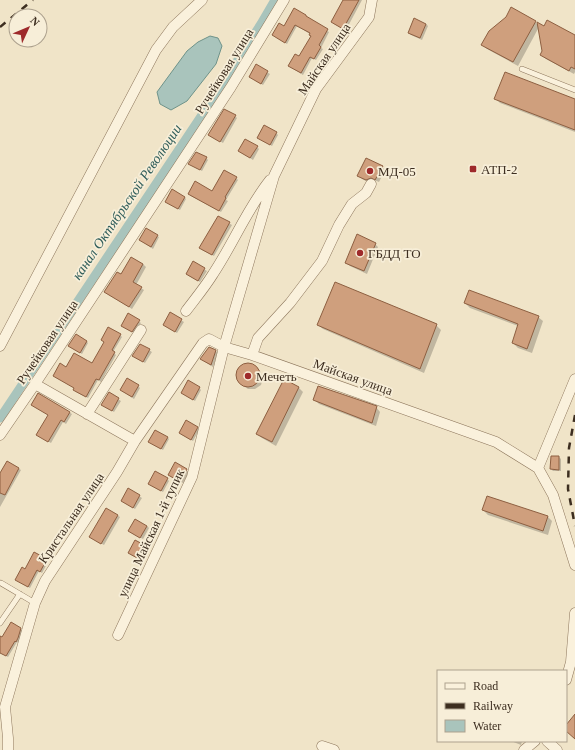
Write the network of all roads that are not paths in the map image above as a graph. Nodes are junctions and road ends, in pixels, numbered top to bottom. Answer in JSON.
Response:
{"nodes":[{"id":1,"x":202,"y":0,"type":"edge"},
{"id":2,"x":284,"y":0,"type":"edge"},
{"id":3,"x":372,"y":0,"type":"edge"},
{"id":4,"x":522,"y":69,"type":"dead end"},
{"id":5,"x":575,"y":90,"type":"edge"},
{"id":6,"x":274,"y":176,"type":"junction"},
{"id":7,"x":371,"y":184,"type":"dead end"},
{"id":8,"x":186,"y":311,"type":"dead end"},
{"id":9,"x":141,"y":330,"type":"dead end"},
{"id":10,"x":0,"y":346,"type":"edge"},
{"id":11,"x":224,"y":347,"type":"junction"},
{"id":12,"x":252,"y":356,"type":"junction"},
{"id":13,"x":575,"y":379,"type":"edge"},
{"id":14,"x":35,"y":384,"type":"junction"},
{"id":15,"x":87,"y":414,"type":"junction"},
{"id":16,"x":0,"y":435,"type":"edge"},
{"id":17,"x":135,"y":441,"type":"junction"},
{"id":18,"x":538,"y":468,"type":"junction"},
{"id":19,"x":575,"y":565,"type":"edge"},
{"id":20,"x":1,"y":583,"type":"dead end"},
{"id":21,"x":20,"y":594,"type":"junction"},
{"id":22,"x":35,"y":604,"type":"junction"},
{"id":23,"x":575,"y":613,"type":"edge"},
{"id":24,"x":0,"y":623,"type":"edge"},
{"id":25,"x":118,"y":634,"type":"dead end"},
{"id":26,"x":573,"y":664,"type":"edge"},
{"id":27,"x":567,"y":678,"type":"edge"},
{"id":28,"x":3,"y":706,"type":"edge"},
{"id":29,"x":4,"y":737,"type":"edge"},
{"id":30,"x":534,"y":742,"type":"edge"},
{"id":31,"x":547,"y":742,"type":"edge"},
{"id":32,"x":322,"y":746,"type":"dead end"},
{"id":33,"x":8,"y":750,"type":"edge"},
{"id":34,"x":334,"y":750,"type":"edge"},
{"id":35,"x":524,"y":750,"type":"edge"},
{"id":36,"x":557,"y":750,"type":"edge"}],
"edges":[{"from":1,"to":10,"type":"street"},
{"from":2,"to":14,"type":"street","name":"Ручейковая улица"},
{"from":3,"to":6,"type":"street","name":"Майская улица"},
{"from":4,"to":5,"type":"lane"},
{"from":6,"to":8,"type":"street","name":"Майская улица"},
{"from":6,"to":11,"type":"street","name":"Майская улица"},
{"from":7,"to":12,"type":"street"},
{"from":9,"to":15,"type":"street"},
{"from":11,"to":12,"type":"street","name":"Майская улица"},
{"from":11,"to":17,"type":"street","name":"Кристальная улица"},
{"from":11,"to":25,"type":"street","name":"улица Майская 1-й тупик"},
{"from":12,"to":18,"type":"street","name":"Майская улица"},
{"from":13,"to":18,"type":"street"},
{"from":14,"to":15,"type":"street"},
{"from":14,"to":16,"type":"street","name":"Ручейковая улица"},
{"from":15,"to":17,"type":"street"},
{"from":17,"to":22,"type":"street","name":"Кристальная улица"},
{"from":18,"to":19,"type":"street","name":"Майская улица"},
{"from":20,"to":21,"type":"lane"},
{"from":21,"to":22,"type":"lane"},
{"from":21,"to":24,"type":"lane"},
{"from":22,"to":28,"type":"street","name":"Кристальная улица"},
{"from":23,"to":26,"type":"street"},
{"from":26,"to":27,"type":"street"},
{"from":28,"to":29,"type":"street","name":"Кристальная улица"},
{"from":29,"to":33,"type":"street","name":"Кристальная улица"},
{"from":30,"to":35,"type":"street"},
{"from":31,"to":36,"type":"street"},
{"from":32,"to":34,"type":"street"}]}
